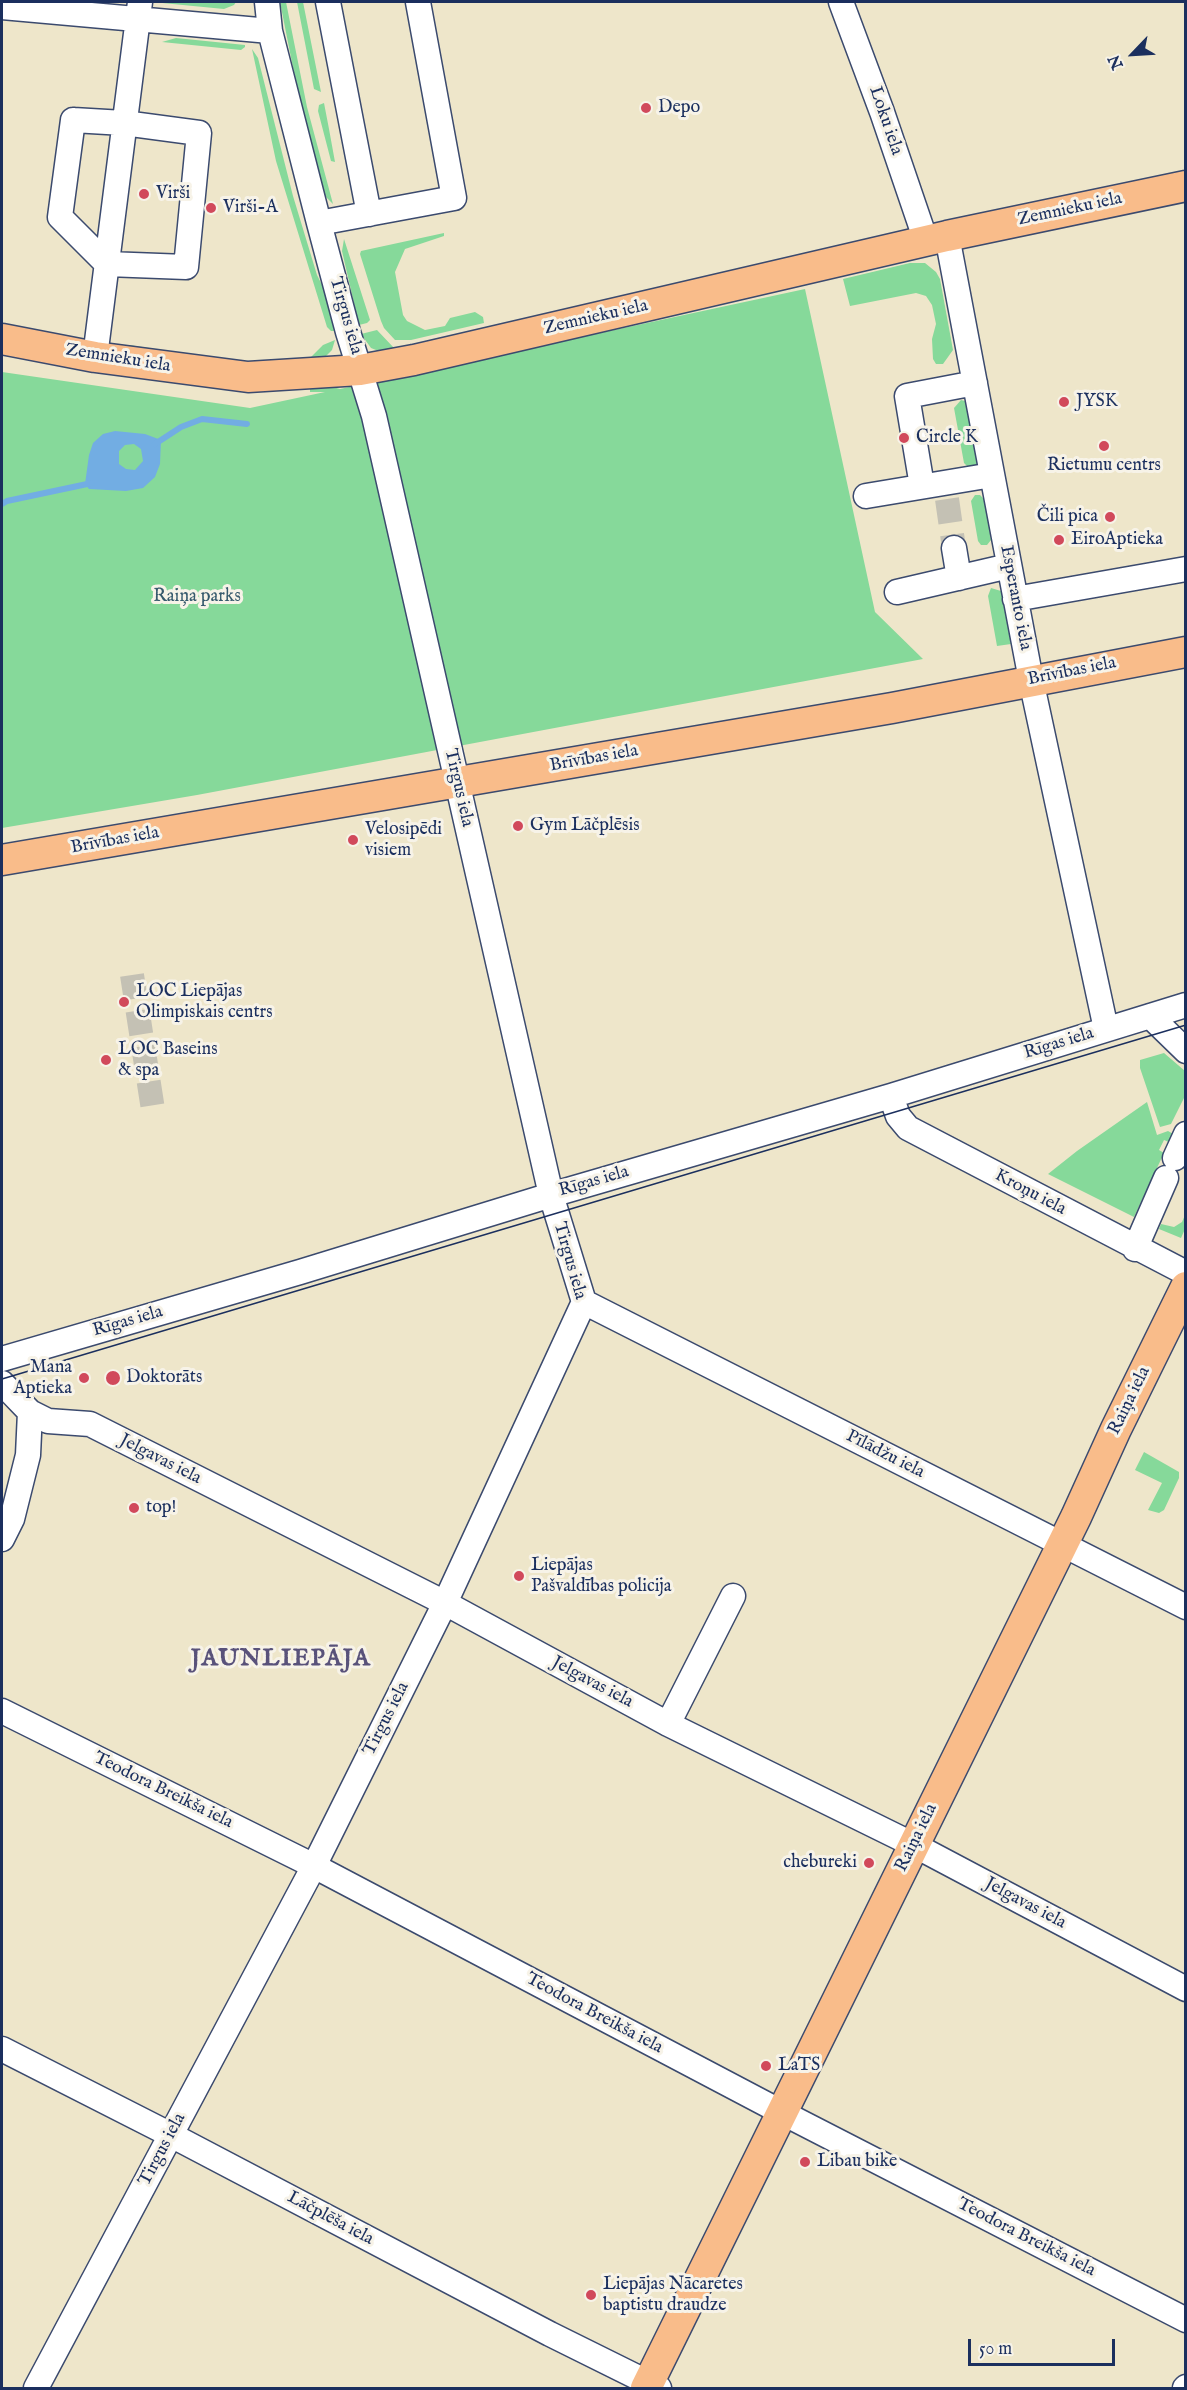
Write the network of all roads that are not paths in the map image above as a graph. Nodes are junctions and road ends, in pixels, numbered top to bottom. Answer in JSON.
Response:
{"nodes":[{"id":1,"x":267,"y":2,"type":"edge"},
{"id":2,"x":327,"y":2,"type":"edge"},
{"id":3,"x":418,"y":2,"type":"edge"},
{"id":4,"x":841,"y":2,"type":"edge"},
{"id":5,"x":2,"y":7,"type":"edge"},
{"id":6,"x":139,"y":11,"type":"edge"},
{"id":7,"x":270,"y":31,"type":"junction"},
{"id":8,"x":124,"y":123,"type":"junction"},
{"id":9,"x":1185,"y":186,"type":"edge"},
{"id":10,"x":369,"y":214,"type":"junction"},
{"id":11,"x":319,"y":223,"type":"junction"},
{"id":12,"x":937,"y":238,"type":"junction"},
{"id":13,"x":107,"y":264,"type":"junction"},
{"id":14,"x":2,"y":339,"type":"edge"},
{"id":15,"x":95,"y":357,"type":"junction"},
{"id":16,"x":360,"y":370,"type":"junction"},
{"id":17,"x":975,"y":383,"type":"junction"},
{"id":18,"x":992,"y":476,"type":"junction"},
{"id":19,"x":938,"y":490,"type":"junction"},
{"id":20,"x":866,"y":496,"type":"dead end"},
{"id":21,"x":954,"y":548,"type":"tunnel mouth"},
{"id":22,"x":1009,"y":566,"type":"junction"},
{"id":23,"x":1185,"y":569,"type":"edge"},
{"id":24,"x":959,"y":578,"type":"junction"},
{"id":25,"x":897,"y":592,"type":"dead end"},
{"id":26,"x":1015,"y":599,"type":"junction"},
{"id":27,"x":1185,"y":652,"type":"edge"},
{"id":28,"x":1030,"y":680,"type":"junction"},
{"id":29,"x":457,"y":783,"type":"junction"},
{"id":30,"x":2,"y":860,"type":"edge"},
{"id":31,"x":1185,"y":1005,"type":"edge"},
{"id":32,"x":1150,"y":1016,"type":"junction"},
{"id":33,"x":1106,"y":1029,"type":"junction"},
{"id":34,"x":1185,"y":1051,"type":"edge"},
{"id":35,"x":891,"y":1096,"type":"junction"},
{"id":36,"x":1185,"y":1134,"type":"edge"},
{"id":37,"x":551,"y":1194,"type":"junction"},
{"id":38,"x":1135,"y":1249,"type":"junction"},
{"id":39,"x":1185,"y":1273,"type":"edge"},
{"id":40,"x":1185,"y":1287,"type":"edge"},
{"id":41,"x":584,"y":1302,"type":"junction"},
{"id":42,"x":2,"y":1359,"type":"edge"},
{"id":43,"x":2,"y":1383,"type":"edge"},
{"id":44,"x":30,"y":1412,"type":"junction"},
{"id":45,"x":2,"y":1539,"type":"edge"},
{"id":46,"x":1061,"y":1544,"type":"junction"},
{"id":47,"x":733,"y":1596,"type":"dead end"},
{"id":48,"x":446,"y":1603,"type":"junction"},
{"id":49,"x":1185,"y":1607,"type":"edge"},
{"id":50,"x":2,"y":1711,"type":"edge"},
{"id":51,"x":668,"y":1724,"type":"junction"},
{"id":52,"x":914,"y":1845,"type":"junction"},
{"id":53,"x":314,"y":1866,"type":"junction"},
{"id":54,"x":1185,"y":1989,"type":"edge"},
{"id":55,"x":2,"y":2049,"type":"edge"},
{"id":56,"x":781,"y":2112,"type":"junction"},
{"id":57,"x":171,"y":2135,"type":"junction"},
{"id":58,"x":1185,"y":2320,"type":"edge"},
{"id":59,"x":651,"y":2387,"type":"edge"},
{"id":60,"x":36,"y":2388,"type":"edge"}],
"edges":[{"from":1,"to":7,"type":"street","name":"Tirgus iela"},
{"from":2,"to":10,"type":"street"},
{"from":3,"to":10,"type":"street"},
{"from":4,"to":12,"type":"street","name":"Loku iela"},
{"from":5,"to":6,"type":"street"},
{"from":6,"to":7,"type":"street"},
{"from":6,"to":8,"type":"street"},
{"from":7,"to":11,"type":"street","name":"Tirgus iela"},
{"from":8,"to":13,"type":"street"},
{"from":8,"to":13,"type":"street"},
{"from":8,"to":13,"type":"street"},
{"from":9,"to":12,"type":"main road","name":"Zemnieku iela"},
{"from":10,"to":11,"type":"street"},
{"from":11,"to":16,"type":"street","name":"Tirgus iela"},
{"from":12,"to":16,"type":"main road","name":"Zemnieku iela"},
{"from":12,"to":17,"type":"street","name":"Esperanto iela"},
{"from":13,"to":15,"type":"street"},
{"from":14,"to":15,"type":"main road","name":"Zemnieku iela"},
{"from":15,"to":16,"type":"main road","name":"Zemnieku iela"},
{"from":16,"to":29,"type":"street","name":"Tirgus iela"},
{"from":17,"to":18,"type":"street","name":"Esperanto iela"},
{"from":17,"to":19,"type":"street"},
{"from":18,"to":19,"type":"street"},
{"from":18,"to":22,"type":"street","name":"Esperanto iela"},
{"from":19,"to":20,"type":"street"},
{"from":21,"to":24,"type":"street"},
{"from":22,"to":24,"type":"street"},
{"from":22,"to":26,"type":"street","name":"Esperanto iela"},
{"from":23,"to":26,"type":"street"},
{"from":24,"to":25,"type":"street"},
{"from":26,"to":28,"type":"street","name":"Esperanto iela"},
{"from":27,"to":28,"type":"main road","name":"Brīvības iela"},
{"from":28,"to":29,"type":"main road","name":"Brīvības iela"},
{"from":28,"to":33,"type":"street","name":"Esperanto iela"},
{"from":29,"to":30,"type":"main road","name":"Brīvības iela"},
{"from":29,"to":37,"type":"street","name":"Tirgus iela"},
{"from":31,"to":32,"type":"street","name":"Rīgas iela"},
{"from":32,"to":33,"type":"street","name":"Rīgas iela"},
{"from":32,"to":34,"type":"street"},
{"from":33,"to":35,"type":"street","name":"Rīgas iela"},
{"from":35,"to":37,"type":"street","name":"Rīgas iela"},
{"from":35,"to":38,"type":"street","name":"Kroņu iela"},
{"from":36,"to":38,"type":"street"},
{"from":37,"to":41,"type":"street","name":"Tirgus iela"},
{"from":37,"to":42,"type":"street","name":"Rīgas iela"},
{"from":38,"to":39,"type":"street","name":"Kroņu iela"},
{"from":40,"to":46,"type":"main road","name":"Raiņa iela"},
{"from":41,"to":46,"type":"street","name":"Pīlādžu iela"},
{"from":41,"to":48,"type":"street","name":"Tirgus iela"},
{"from":43,"to":44,"type":"street","name":"Jelgavas iela"},
{"from":44,"to":45,"type":"street"},
{"from":44,"to":48,"type":"street","name":"Jelgavas iela"},
{"from":46,"to":49,"type":"street","name":"Pīlādžu iela"},
{"from":46,"to":52,"type":"main road","name":"Raiņa iela"},
{"from":47,"to":51,"type":"street"},
{"from":48,"to":51,"type":"street","name":"Jelgavas iela"},
{"from":48,"to":53,"type":"street","name":"Tirgus iela"},
{"from":50,"to":53,"type":"street","name":"Teodora Breikša iela"},
{"from":51,"to":52,"type":"street","name":"Jelgavas iela"},
{"from":52,"to":54,"type":"street","name":"Jelgavas iela"},
{"from":52,"to":56,"type":"main road","name":"Raiņa iela"},
{"from":53,"to":56,"type":"street","name":"Teodora Breikša iela"},
{"from":53,"to":57,"type":"street","name":"Tirgus iela"},
{"from":55,"to":57,"type":"street","name":"Lāčplēša iela"},
{"from":56,"to":58,"type":"street","name":"Teodora Breikša iela"},
{"from":56,"to":59,"type":"main road","name":"Raiņa iela"},
{"from":57,"to":59,"type":"street","name":"Lāčplēša iela"},
{"from":57,"to":60,"type":"street","name":"Tirgus iela"}]}
